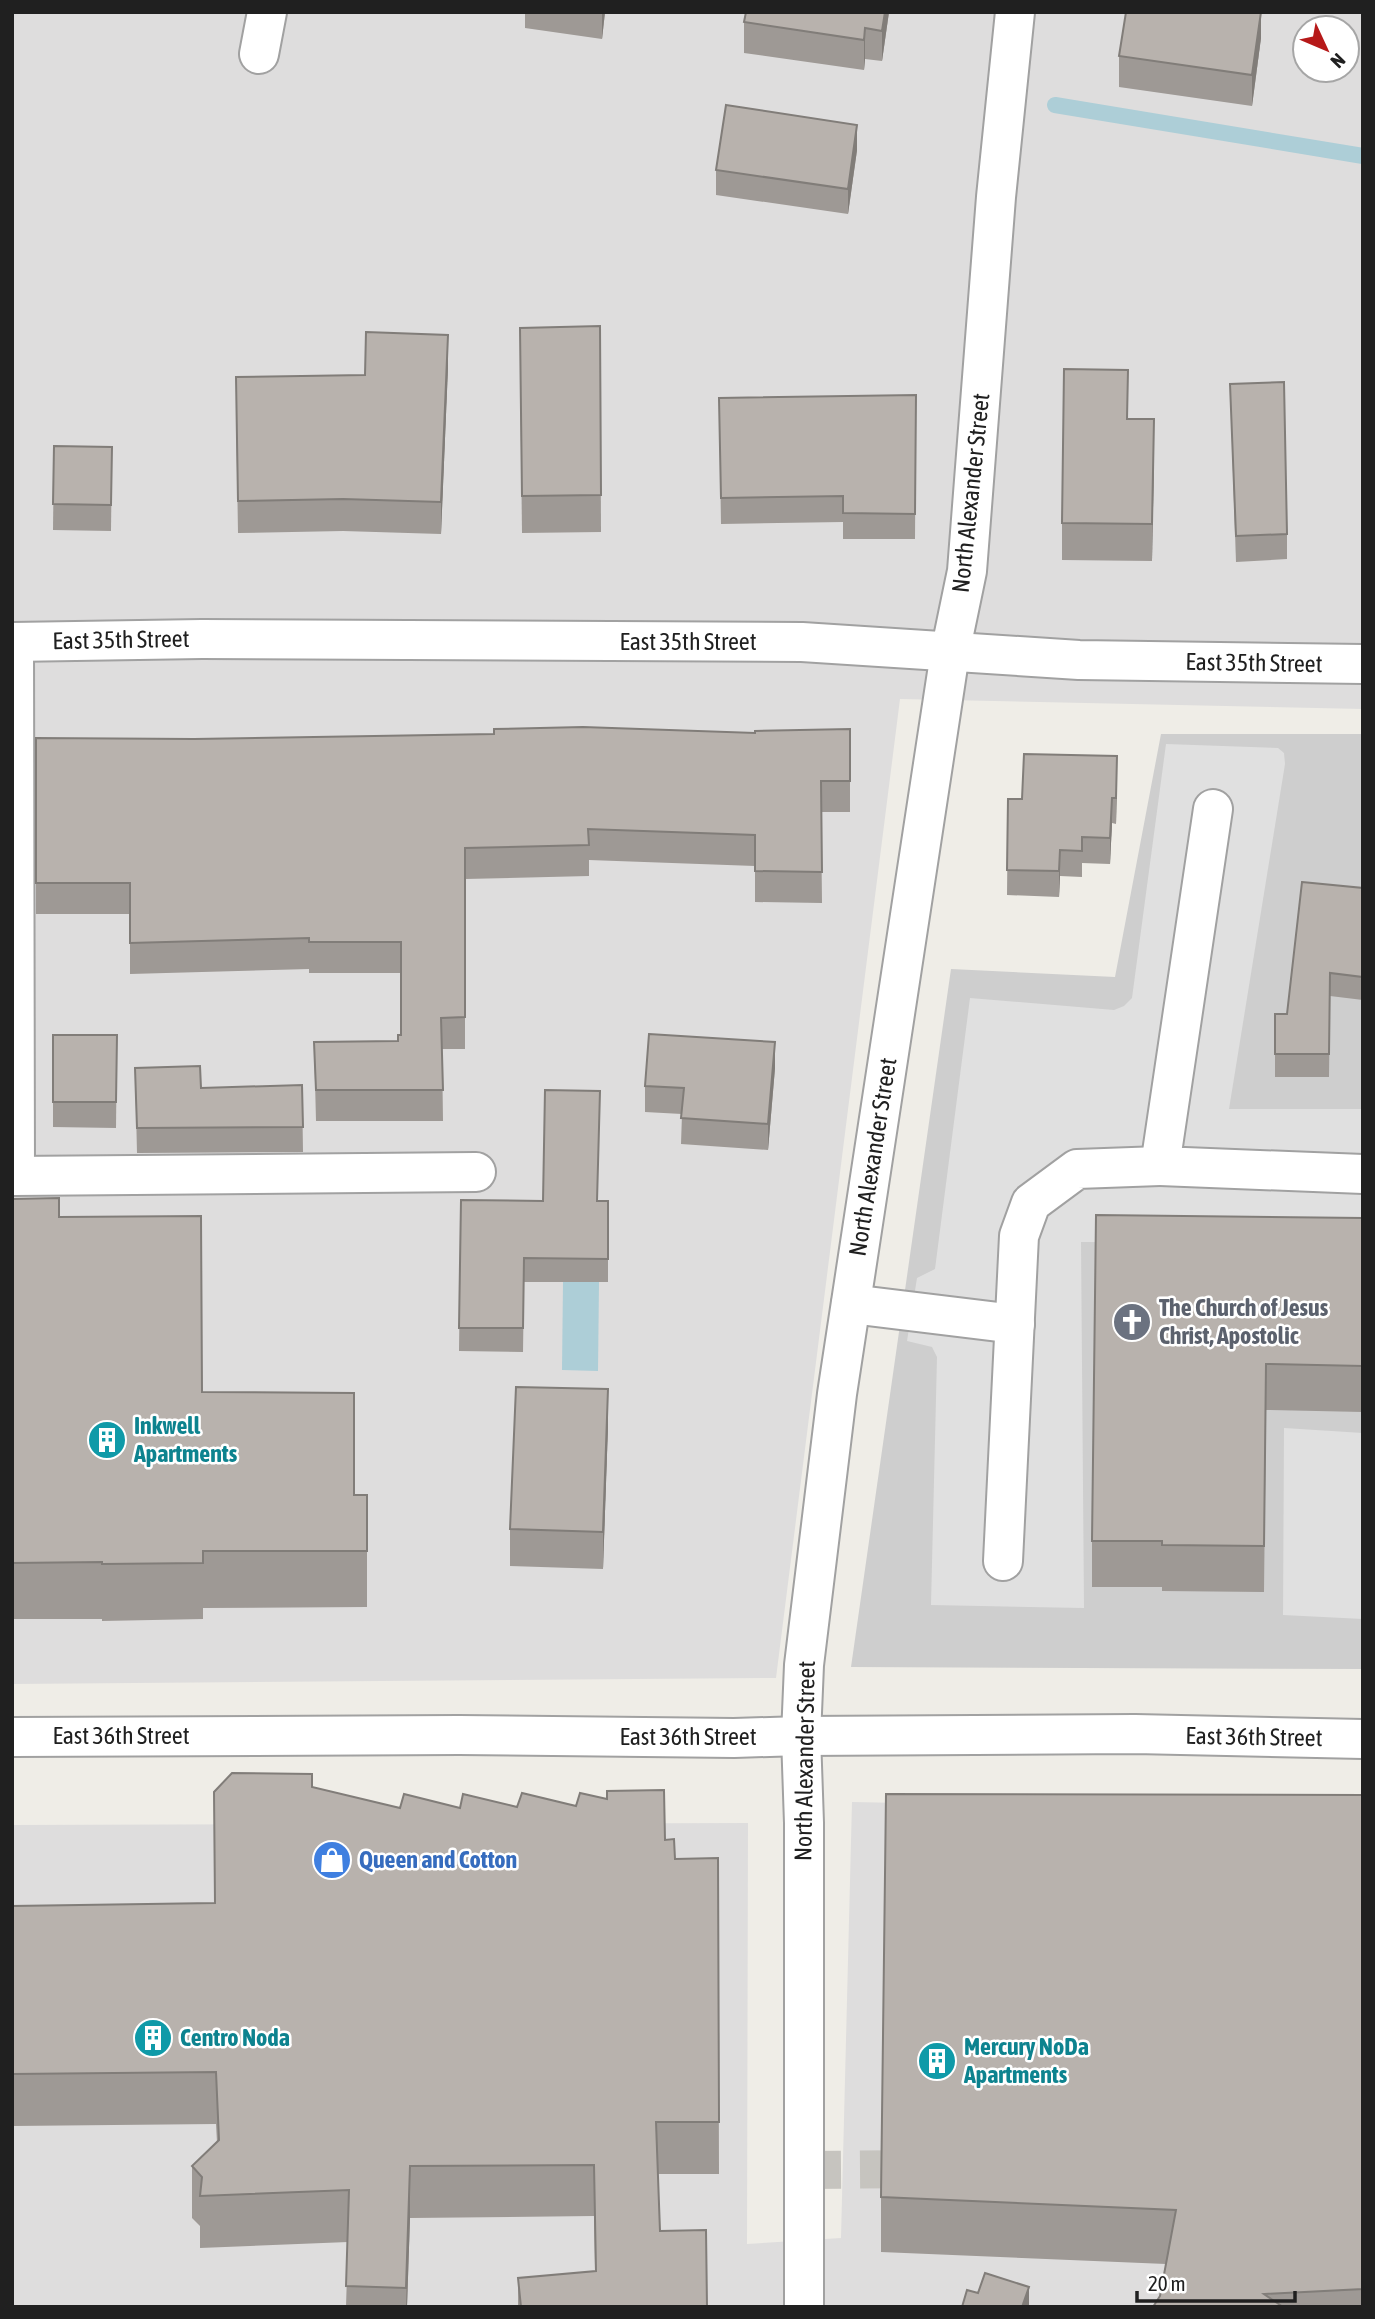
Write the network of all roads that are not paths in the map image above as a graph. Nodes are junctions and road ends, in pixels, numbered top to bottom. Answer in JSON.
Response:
{"nodes":[{"id":1,"x":267,"y":12,"type":"edge"},
{"id":2,"x":1015,"y":12,"type":"edge"},
{"id":3,"x":259,"y":54,"type":"dead end"},
{"id":4,"x":13,"y":642,"type":"edge"},
{"id":5,"x":950,"y":653,"type":"junction"},
{"id":6,"x":1363,"y":664,"type":"edge"},
{"id":7,"x":1213,"y":809,"type":"dead end"},
{"id":8,"x":1160,"y":1166,"type":"junction"},
{"id":9,"x":476,"y":1172,"type":"dead end"},
{"id":10,"x":1363,"y":1174,"type":"edge"},
{"id":11,"x":13,"y":1176,"type":"edge"},
{"id":12,"x":851,"y":1304,"type":"junction"},
{"id":13,"x":1015,"y":1324,"type":"junction"},
{"id":14,"x":1003,"y":1562,"type":"dead end"},
{"id":15,"x":801,"y":1735,"type":"junction"},
{"id":16,"x":12,"y":1737,"type":"edge"},
{"id":17,"x":1363,"y":1739,"type":"edge"},
{"id":18,"x":804,"y":2307,"type":"edge"}],
"edges":[{"from":1,"to":3,"type":"street"},
{"from":2,"to":5,"type":"street","name":"North Alexander Street"},
{"from":4,"to":5,"type":"street","name":"East 35th Street"},
{"from":4,"to":11,"type":"street"},
{"from":5,"to":6,"type":"street","name":"East 35th Street"},
{"from":5,"to":12,"type":"street","name":"North Alexander Street"},
{"from":7,"to":8,"type":"street"},
{"from":8,"to":10,"type":"street"},
{"from":8,"to":13,"type":"street"},
{"from":9,"to":11,"type":"street"},
{"from":12,"to":13,"type":"street"},
{"from":12,"to":15,"type":"street","name":"North Alexander Street"},
{"from":13,"to":14,"type":"street"},
{"from":15,"to":16,"type":"street","name":"East 36th Street"},
{"from":15,"to":17,"type":"street","name":"East 36th Street"},
{"from":15,"to":18,"type":"street","name":"North Alexander Street"}]}
